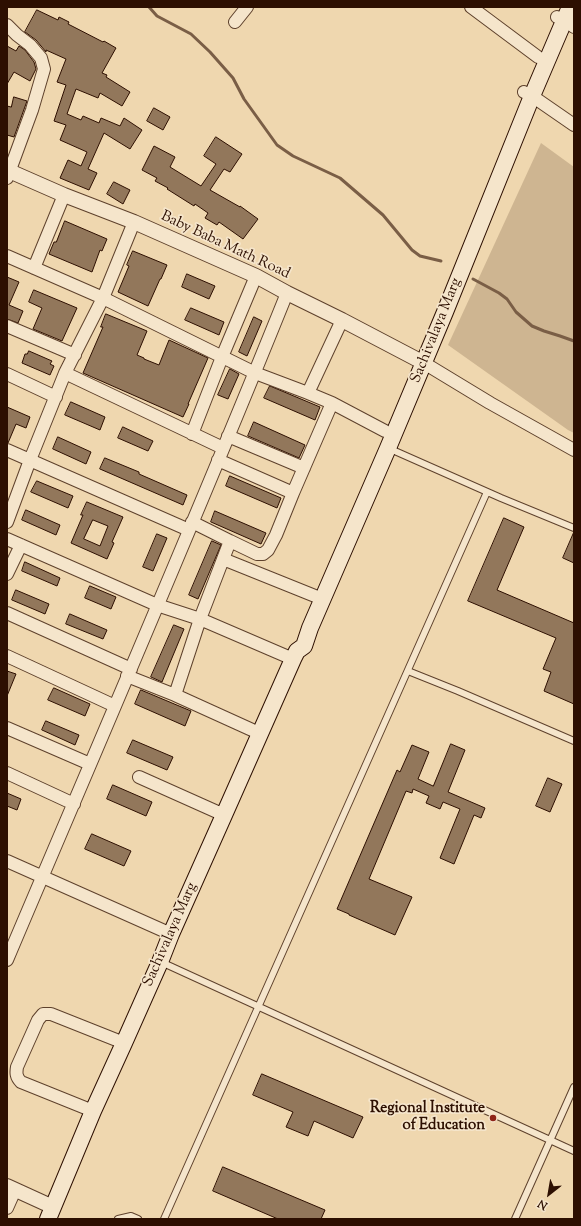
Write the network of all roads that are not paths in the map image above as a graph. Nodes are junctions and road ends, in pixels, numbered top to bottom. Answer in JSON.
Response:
{"nodes":[{"id":1,"x":247,"y":7,"type":"edge"},
{"id":2,"x":471,"y":7,"type":"edge"},
{"id":3,"x":565,"y":16,"type":"edge"},
{"id":4,"x":235,"y":22,"type":"dead end"},
{"id":5,"x":7,"y":25,"type":"edge"},
{"id":6,"x":538,"y":58,"type":"junction"},
{"id":7,"x":528,"y":94,"type":"junction"},
{"id":8,"x":574,"y":124,"type":"edge"},
{"id":9,"x":8,"y":173,"type":"edge"},
{"id":10,"x":64,"y":195,"type":"junction"},
{"id":11,"x":134,"y":222,"type":"junction"},
{"id":12,"x":7,"y":256,"type":"edge"},
{"id":13,"x":34,"y":268,"type":"junction"},
{"id":14,"x":256,"y":276,"type":"junction"},
{"id":15,"x":287,"y":294,"type":"junction"},
{"id":16,"x":103,"y":298,"type":"junction"},
{"id":17,"x":342,"y":320,"type":"junction"},
{"id":18,"x":7,"y":326,"type":"edge"},
{"id":19,"x":75,"y":355,"type":"junction"},
{"id":20,"x":222,"y":357,"type":"junction"},
{"id":21,"x":419,"y":360,"type":"junction"},
{"id":22,"x":65,"y":373,"type":"junction"},
{"id":23,"x":255,"y":373,"type":"junction"},
{"id":24,"x":7,"y":374,"type":"edge"},
{"id":25,"x":308,"y":393,"type":"junction"},
{"id":26,"x":56,"y":397,"type":"junction"},
{"id":27,"x":332,"y":403,"type":"junction"},
{"id":28,"x":385,"y":431,"type":"junction"},
{"id":29,"x":192,"y":434,"type":"junction"},
{"id":30,"x":228,"y":436,"type":"junction"},
{"id":31,"x":388,"y":448,"type":"junction"},
{"id":32,"x":7,"y":450,"type":"edge"},
{"id":33,"x":574,"y":450,"type":"edge"},
{"id":34,"x":221,"y":454,"type":"junction"},
{"id":35,"x":30,"y":460,"type":"junction"},
{"id":36,"x":304,"y":468,"type":"junction"},
{"id":37,"x":487,"y":492,"type":"junction"},
{"id":38,"x":293,"y":493,"type":"junction"},
{"id":39,"x":7,"y":522,"type":"edge"},
{"id":40,"x":190,"y":526,"type":"junction"},
{"id":41,"x":574,"y":528,"type":"edge"},
{"id":42,"x":7,"y":539,"type":"edge"},
{"id":43,"x":230,"y":540,"type":"junction"},
{"id":44,"x":21,"y":545,"type":"junction"},
{"id":45,"x":223,"y":559,"type":"junction"},
{"id":46,"x":7,"y":574,"type":"edge"},
{"id":47,"x":315,"y":596,"type":"junction"},
{"id":48,"x":158,"y":605,"type":"junction"},
{"id":49,"x":7,"y":613,"type":"edge"},
{"id":50,"x":200,"y":619,"type":"junction"},
{"id":51,"x":295,"y":655,"type":"junction"},
{"id":52,"x":7,"y":656,"type":"edge"},
{"id":53,"x":408,"y":671,"type":"junction"},
{"id":54,"x":129,"y":672,"type":"junction"},
{"id":55,"x":175,"y":695,"type":"junction"},
{"id":56,"x":115,"y":706,"type":"junction"},
{"id":57,"x":7,"y":728,"type":"edge"},
{"id":58,"x":261,"y":734,"type":"junction"},
{"id":59,"x":574,"y":741,"type":"edge"},
{"id":60,"x":90,"y":764,"type":"junction"},
{"id":61,"x":7,"y":773,"type":"edge"},
{"id":62,"x":139,"y":777,"type":"dead end"},
{"id":63,"x":74,"y":804,"type":"junction"},
{"id":64,"x":224,"y":816,"type":"junction"},
{"id":65,"x":7,"y":861,"type":"edge"},
{"id":66,"x":43,"y":878,"type":"junction"},
{"id":67,"x":171,"y":934,"type":"junction"},
{"id":68,"x":11,"y":939,"type":"edge"},
{"id":69,"x":7,"y":960,"type":"edge"},
{"id":70,"x":160,"y":962,"type":"junction"},
{"id":71,"x":258,"y":1007,"type":"junction"},
{"id":72,"x":124,"y":1043,"type":"junction"},
{"id":73,"x":574,"y":1087,"type":"edge"},
{"id":74,"x":93,"y":1110,"type":"junction"},
{"id":75,"x":549,"y":1140,"type":"junction"},
{"id":76,"x":574,"y":1151,"type":"edge"},
{"id":77,"x":11,"y":1188,"type":"edge"},
{"id":78,"x":7,"y":1208,"type":"edge"},
{"id":79,"x":50,"y":1213,"type":"edge"},
{"id":80,"x":118,"y":1219,"type":"edge"},
{"id":81,"x":138,"y":1219,"type":"edge"},
{"id":82,"x":164,"y":1219,"type":"edge"},
{"id":83,"x":515,"y":1219,"type":"edge"}],
"edges":[{"from":1,"to":4,"type":"street"},
{"from":2,"to":6,"type":"street"},
{"from":3,"to":6,"type":"main road","name":"Sachivalaya Marg"},
{"from":3,"to":7,"type":"main road","name":"Sachivalaya Marg"},
{"from":5,"to":9,"type":"street"},
{"from":6,"to":7,"type":"main road","name":"Sachivalaya Marg"},
{"from":7,"to":8,"type":"street"},
{"from":7,"to":21,"type":"main road","name":"Sachivalaya Marg"},
{"from":9,"to":10,"type":"street","name":"Baby Baba Math Road"},
{"from":10,"to":11,"type":"street","name":"Baby Baba Math Road"},
{"from":10,"to":13,"type":"street"},
{"from":11,"to":14,"type":"street","name":"Baby Baba Math Road"},
{"from":11,"to":16,"type":"street"},
{"from":12,"to":13,"type":"street"},
{"from":13,"to":16,"type":"street"},
{"from":14,"to":15,"type":"street","name":"Baby Baba Math Road"},
{"from":14,"to":20,"type":"street"},
{"from":15,"to":17,"type":"street","name":"Baby Baba Math Road"},
{"from":15,"to":23,"type":"street"},
{"from":16,"to":19,"type":"street"},
{"from":16,"to":20,"type":"street"},
{"from":17,"to":21,"type":"street","name":"Baby Baba Math Road"},
{"from":17,"to":25,"type":"street"},
{"from":18,"to":19,"type":"street"},
{"from":19,"to":22,"type":"street"},
{"from":20,"to":23,"type":"street"},
{"from":20,"to":29,"type":"street"},
{"from":21,"to":28,"type":"main road","name":"Sachivalaya Marg"},
{"from":21,"to":31,"type":"main road","name":"Sachivalaya Marg"},
{"from":21,"to":33,"type":"street"},
{"from":22,"to":26,"type":"street"},
{"from":22,"to":29,"type":"street"},
{"from":23,"to":25,"type":"street"},
{"from":23,"to":30,"type":"street"},
{"from":24,"to":26,"type":"street"},
{"from":25,"to":27,"type":"street"},
{"from":26,"to":35,"type":"street"},
{"from":27,"to":28,"type":"street"},
{"from":27,"to":36,"type":"street"},
{"from":28,"to":47,"type":"main road","name":"Sachivalaya Marg"},
{"from":29,"to":34,"type":"street"},
{"from":30,"to":34,"type":"street"},
{"from":30,"to":36,"type":"street"},
{"from":31,"to":37,"type":"lane"},
{"from":31,"to":51,"type":"main road","name":"Sachivalaya Marg"},
{"from":32,"to":35,"type":"street"},
{"from":34,"to":38,"type":"street"},
{"from":34,"to":40,"type":"street"},
{"from":35,"to":39,"type":"street"},
{"from":35,"to":40,"type":"street"},
{"from":36,"to":38,"type":"street"},
{"from":37,"to":41,"type":"lane"},
{"from":37,"to":53,"type":"lane"},
{"from":38,"to":43,"type":"street"},
{"from":40,"to":43,"type":"street"},
{"from":40,"to":48,"type":"street"},
{"from":42,"to":44,"type":"street"},
{"from":43,"to":45,"type":"street"},
{"from":44,"to":46,"type":"street"},
{"from":44,"to":48,"type":"street"},
{"from":45,"to":47,"type":"street"},
{"from":45,"to":50,"type":"street"},
{"from":47,"to":51,"type":"main road","name":"Sachivalaya Marg"},
{"from":48,"to":50,"type":"street"},
{"from":48,"to":54,"type":"street"},
{"from":49,"to":54,"type":"street"},
{"from":50,"to":51,"type":"street"},
{"from":50,"to":55,"type":"street"},
{"from":51,"to":58,"type":"main road","name":"Sachivalaya Marg"},
{"from":52,"to":56,"type":"street"},
{"from":53,"to":59,"type":"lane"},
{"from":53,"to":71,"type":"lane"},
{"from":54,"to":55,"type":"street"},
{"from":54,"to":56,"type":"street"},
{"from":55,"to":58,"type":"street"},
{"from":56,"to":60,"type":"street"},
{"from":57,"to":60,"type":"street"},
{"from":58,"to":64,"type":"main road","name":"Sachivalaya Marg"},
{"from":60,"to":63,"type":"street"},
{"from":61,"to":63,"type":"street"},
{"from":62,"to":64,"type":"street"},
{"from":63,"to":66,"type":"street"},
{"from":64,"to":67,"type":"main road","name":"Sachivalaya Marg"},
{"from":65,"to":66,"type":"street"},
{"from":66,"to":67,"type":"street"},
{"from":66,"to":68,"type":"street"},
{"from":67,"to":70,"type":"main road","name":"Sachivalaya Marg"},
{"from":68,"to":69,"type":"street"},
{"from":70,"to":71,"type":"lane"},
{"from":70,"to":72,"type":"main road","name":"Sachivalaya Marg"},
{"from":71,"to":75,"type":"lane"},
{"from":71,"to":82,"type":"lane"},
{"from":72,"to":74,"type":"main road","name":"Sachivalaya Marg"},
{"from":72,"to":74,"type":"street"},
{"from":73,"to":75,"type":"lane"},
{"from":74,"to":79,"type":"main road","name":"Sachivalaya Marg"},
{"from":75,"to":76,"type":"lane"},
{"from":75,"to":83,"type":"lane"},
{"from":77,"to":78,"type":"street"},
{"from":77,"to":79,"type":"street"},
{"from":80,"to":81,"type":"lane"}]}
